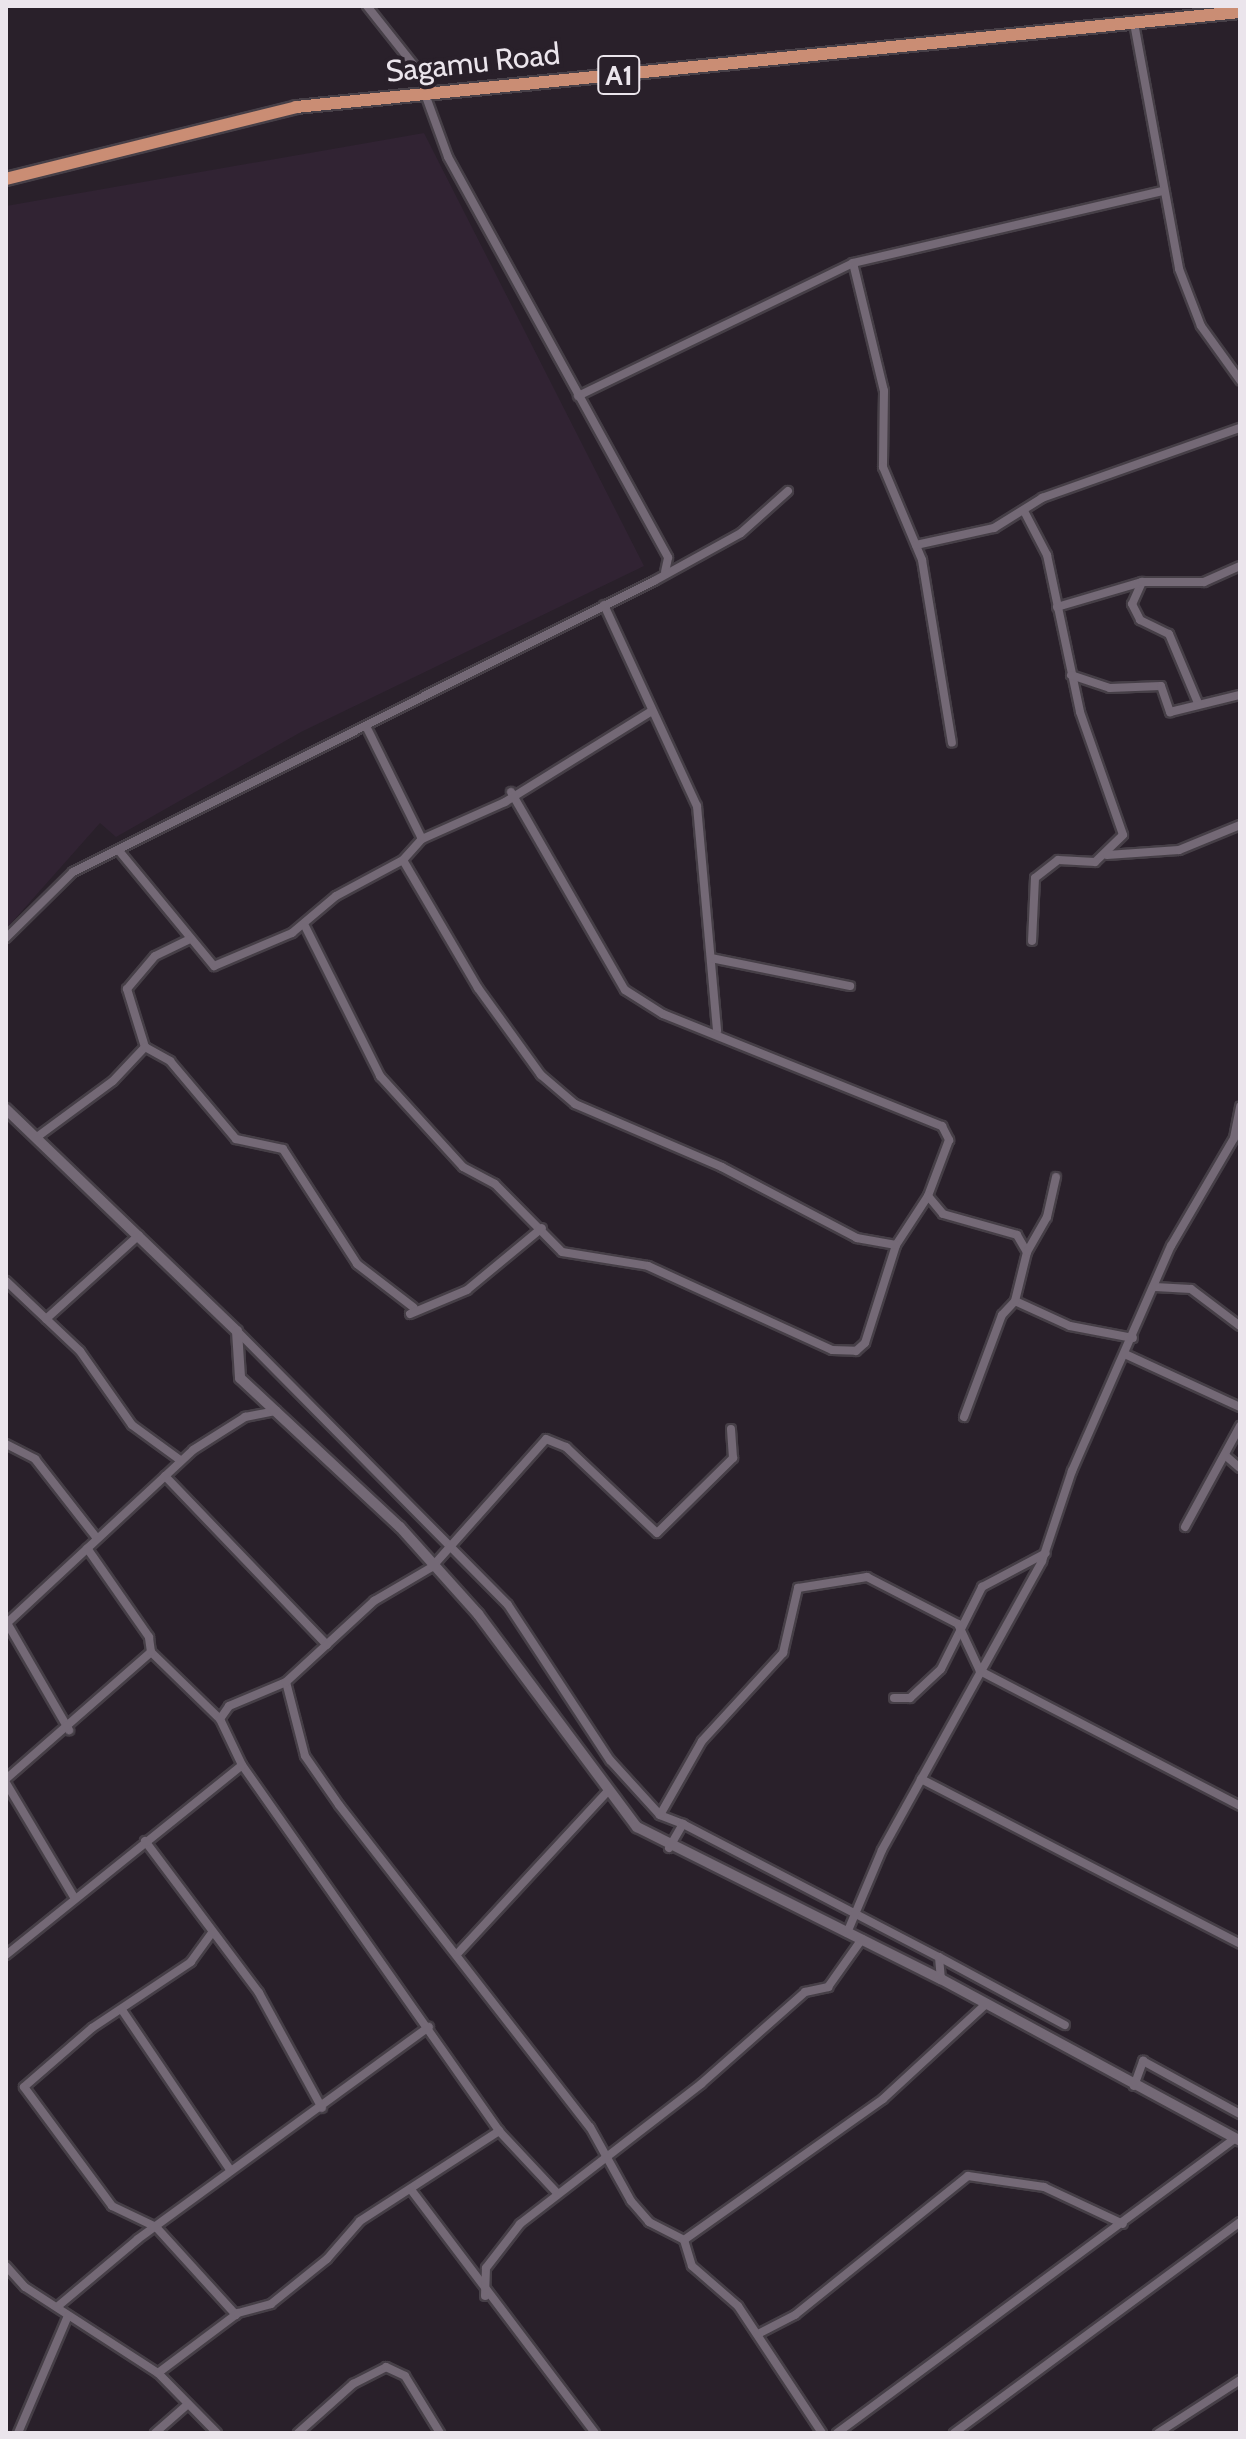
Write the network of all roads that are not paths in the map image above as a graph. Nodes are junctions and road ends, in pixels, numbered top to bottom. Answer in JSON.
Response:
{"nodes":[{"id":1,"x":367,"y":6,"type":"edge"},
{"id":2,"x":1240,"y":12,"type":"edge"},
{"id":3,"x":1134,"y":23,"type":"junction"},
{"id":4,"x":431,"y":94,"type":"junction"},
{"id":5,"x":6,"y":179,"type":"edge"},
{"id":6,"x":1162,"y":191,"type":"junction"},
{"id":7,"x":853,"y":263,"type":"junction"},
{"id":8,"x":1239,"y":374,"type":"edge"},
{"id":9,"x":578,"y":396,"type":"junction"},
{"id":10,"x":1240,"y":428,"type":"edge"},
{"id":11,"x":788,"y":491,"type":"dead end"},
{"id":12,"x":1024,"y":511,"type":"junction"},
{"id":13,"x":916,"y":545,"type":"junction"},
{"id":14,"x":1240,"y":566,"type":"edge"},
{"id":15,"x":665,"y":572,"type":"junction"},
{"id":16,"x":1142,"y":582,"type":"junction"},
{"id":17,"x":604,"y":605,"type":"junction"},
{"id":18,"x":1057,"y":607,"type":"junction"},
{"id":19,"x":1071,"y":675,"type":"junction"},
{"id":20,"x":1240,"y":695,"type":"edge"},
{"id":21,"x":1198,"y":703,"type":"junction"},
{"id":22,"x":652,"y":711,"type":"junction"},
{"id":23,"x":366,"y":726,"type":"junction"},
{"id":24,"x":952,"y":743,"type":"dead end"},
{"id":25,"x":511,"y":792,"type":"junction"},
{"id":26,"x":1240,"y":825,"type":"edge"},
{"id":27,"x":422,"y":839,"type":"junction"},
{"id":28,"x":120,"y":852,"type":"junction"},
{"id":29,"x":1106,"y":855,"type":"junction"},
{"id":30,"x":403,"y":860,"type":"junction"},
{"id":31,"x":305,"y":926,"type":"junction"},
{"id":32,"x":6,"y":938,"type":"edge"},
{"id":33,"x":188,"y":940,"type":"junction"},
{"id":34,"x":1032,"y":941,"type":"dead end"},
{"id":35,"x":711,"y":958,"type":"junction"},
{"id":36,"x":850,"y":986,"type":"dead end"},
{"id":37,"x":717,"y":1031,"type":"junction"},
{"id":38,"x":145,"y":1047,"type":"junction"},
{"id":39,"x":1240,"y":1107,"type":"edge"},
{"id":40,"x":6,"y":1109,"type":"edge"},
{"id":41,"x":37,"y":1137,"type":"junction"},
{"id":42,"x":1237,"y":1140,"type":"edge"},
{"id":43,"x":1056,"y":1177,"type":"dead end"},
{"id":44,"x":928,"y":1196,"type":"junction"},
{"id":45,"x":542,"y":1228,"type":"junction"},
{"id":46,"x":139,"y":1235,"type":"junction"},
{"id":47,"x":896,"y":1245,"type":"junction"},
{"id":48,"x":1027,"y":1252,"type":"junction"},
{"id":49,"x":6,"y":1281,"type":"edge"},
{"id":50,"x":1155,"y":1287,"type":"junction"},
{"id":51,"x":1015,"y":1301,"type":"junction"},
{"id":52,"x":46,"y":1319,"type":"junction"},
{"id":53,"x":1240,"y":1326,"type":"edge"},
{"id":54,"x":237,"y":1331,"type":"junction"},
{"id":55,"x":1133,"y":1338,"type":"junction"},
{"id":56,"x":1127,"y":1355,"type":"junction"},
{"id":57,"x":1240,"y":1407,"type":"edge"},
{"id":58,"x":276,"y":1411,"type":"junction"},
{"id":59,"x":964,"y":1417,"type":"dead end"},
{"id":60,"x":1240,"y":1426,"type":"edge"},
{"id":61,"x":731,"y":1429,"type":"dead end"},
{"id":62,"x":6,"y":1444,"type":"edge"},
{"id":63,"x":1226,"y":1456,"type":"junction"},
{"id":64,"x":180,"y":1460,"type":"junction"},
{"id":65,"x":1240,"y":1468,"type":"edge"},
{"id":66,"x":165,"y":1476,"type":"junction"},
{"id":67,"x":1185,"y":1527,"type":"dead end"},
{"id":68,"x":96,"y":1537,"type":"junction"},
{"id":69,"x":449,"y":1546,"type":"junction"},
{"id":70,"x":87,"y":1548,"type":"junction"},
{"id":71,"x":1046,"y":1553,"type":"junction"},
{"id":72,"x":432,"y":1567,"type":"junction"},
{"id":73,"x":7,"y":1624,"type":"edge"},
{"id":74,"x":958,"y":1624,"type":"junction"},
{"id":75,"x":327,"y":1645,"type":"junction"},
{"id":76,"x":151,"y":1652,"type":"junction"},
{"id":77,"x":980,"y":1671,"type":"junction"},
{"id":78,"x":286,"y":1682,"type":"junction"},
{"id":79,"x":894,"y":1698,"type":"dead end"},
{"id":80,"x":220,"y":1719,"type":"junction"},
{"id":81,"x":69,"y":1730,"type":"junction"},
{"id":82,"x":242,"y":1765,"type":"junction"},
{"id":83,"x":921,"y":1779,"type":"junction"},
{"id":84,"x":6,"y":1781,"type":"edge"},
{"id":85,"x":607,"y":1792,"type":"junction"},
{"id":86,"x":1240,"y":1806,"type":"edge"},
{"id":87,"x":660,"y":1815,"type":"junction"},
{"id":88,"x":683,"y":1824,"type":"junction"},
{"id":89,"x":145,"y":1841,"type":"junction"},
{"id":90,"x":669,"y":1848,"type":"junction"},
{"id":91,"x":74,"y":1897,"type":"junction"},
{"id":92,"x":851,"y":1912,"type":"junction"},
{"id":93,"x":847,"y":1933,"type":"junction"},
{"id":94,"x":211,"y":1934,"type":"junction"},
{"id":95,"x":862,"y":1939,"type":"junction"},
{"id":96,"x":1240,"y":1944,"type":"edge"},
{"id":97,"x":458,"y":1953,"type":"junction"},
{"id":98,"x":6,"y":1955,"type":"edge"},
{"id":99,"x":939,"y":1957,"type":"junction"},
{"id":100,"x":941,"y":1979,"type":"junction"},
{"id":101,"x":985,"y":2005,"type":"junction"},
{"id":102,"x":122,"y":2010,"type":"junction"},
{"id":103,"x":1065,"y":2025,"type":"dead end"},
{"id":104,"x":429,"y":2027,"type":"junction"},
{"id":105,"x":1134,"y":2086,"type":"junction"},
{"id":106,"x":322,"y":2108,"type":"junction"},
{"id":107,"x":1240,"y":2114,"type":"edge"},
{"id":108,"x":499,"y":2131,"type":"junction"},
{"id":109,"x":1238,"y":2140,"type":"edge"},
{"id":110,"x":611,"y":2156,"type":"junction"},
{"id":111,"x":231,"y":2171,"type":"junction"},
{"id":112,"x":412,"y":2191,"type":"junction"},
{"id":113,"x":558,"y":2194,"type":"junction"},
{"id":114,"x":133,"y":2222,"type":"junction"},
{"id":115,"x":1240,"y":2222,"type":"edge"},
{"id":116,"x":1123,"y":2224,"type":"junction"},
{"id":117,"x":156,"y":2227,"type":"junction"},
{"id":118,"x":138,"y":2239,"type":"junction"},
{"id":119,"x":684,"y":2240,"type":"junction"},
{"id":120,"x":6,"y":2266,"type":"edge"},
{"id":121,"x":485,"y":2296,"type":"junction"},
{"id":122,"x":57,"y":2307,"type":"junction"},
{"id":123,"x":236,"y":2315,"type":"junction"},
{"id":124,"x":68,"y":2316,"type":"junction"},
{"id":125,"x":758,"y":2334,"type":"junction"},
{"id":126,"x":158,"y":2373,"type":"junction"},
{"id":127,"x":1240,"y":2380,"type":"edge"},
{"id":128,"x":188,"y":2404,"type":"junction"},
{"id":129,"x":18,"y":2433,"type":"edge"},
{"id":130,"x":155,"y":2433,"type":"edge"},
{"id":131,"x":217,"y":2433,"type":"edge"},
{"id":132,"x":298,"y":2433,"type":"edge"},
{"id":133,"x":440,"y":2433,"type":"edge"},
{"id":134,"x":595,"y":2433,"type":"edge"},
{"id":135,"x":822,"y":2433,"type":"edge"},
{"id":136,"x":837,"y":2433,"type":"edge"},
{"id":137,"x":954,"y":2433,"type":"edge"},
{"id":138,"x":1158,"y":2433,"type":"edge"}],
"edges":[{"from":1,"to":4,"type":"street"},
{"from":2,"to":3,"type":"highway","name":"Sagamu Road","number":"A1"},
{"from":3,"to":4,"type":"highway","name":"Sagamu Road","number":"A1"},
{"from":3,"to":6,"type":"street"},
{"from":4,"to":5,"type":"highway","name":"Sagamu Road","number":"A1"},
{"from":4,"to":9,"type":"street"},
{"from":6,"to":7,"type":"street"},
{"from":6,"to":8,"type":"street"},
{"from":7,"to":9,"type":"street"},
{"from":7,"to":13,"type":"street"},
{"from":9,"to":15,"type":"street"},
{"from":10,"to":12,"type":"street"},
{"from":11,"to":15,"type":"street"},
{"from":12,"to":13,"type":"street"},
{"from":12,"to":18,"type":"street"},
{"from":13,"to":24,"type":"street"},
{"from":14,"to":16,"type":"street"},
{"from":15,"to":17,"type":"street"},
{"from":16,"to":18,"type":"street"},
{"from":16,"to":21,"type":"street"},
{"from":17,"to":22,"type":"street"},
{"from":17,"to":23,"type":"street"},
{"from":18,"to":19,"type":"street"},
{"from":19,"to":21,"type":"street"},
{"from":19,"to":29,"type":"street"},
{"from":20,"to":21,"type":"street"},
{"from":22,"to":25,"type":"street"},
{"from":22,"to":35,"type":"street"},
{"from":23,"to":27,"type":"street"},
{"from":23,"to":28,"type":"street"},
{"from":25,"to":27,"type":"street"},
{"from":25,"to":37,"type":"street"},
{"from":26,"to":29,"type":"street"},
{"from":27,"to":30,"type":"street"},
{"from":28,"to":32,"type":"street"},
{"from":28,"to":33,"type":"street"},
{"from":29,"to":34,"type":"street"},
{"from":30,"to":31,"type":"street"},
{"from":30,"to":47,"type":"street"},
{"from":31,"to":33,"type":"street"},
{"from":31,"to":45,"type":"street"},
{"from":33,"to":38,"type":"street"},
{"from":35,"to":36,"type":"street"},
{"from":35,"to":37,"type":"street"},
{"from":37,"to":44,"type":"street"},
{"from":38,"to":41,"type":"street"},
{"from":38,"to":45,"type":"street"},
{"from":39,"to":42,"type":"street"},
{"from":40,"to":41,"type":"street"},
{"from":41,"to":46,"type":"street"},
{"from":42,"to":50,"type":"street"},
{"from":43,"to":48,"type":"street"},
{"from":44,"to":47,"type":"street"},
{"from":44,"to":48,"type":"street"},
{"from":45,"to":47,"type":"street"},
{"from":46,"to":52,"type":"street"},
{"from":46,"to":54,"type":"street"},
{"from":48,"to":51,"type":"street"},
{"from":49,"to":52,"type":"street"},
{"from":50,"to":53,"type":"street"},
{"from":50,"to":55,"type":"street"},
{"from":51,"to":55,"type":"street"},
{"from":51,"to":59,"type":"street"},
{"from":52,"to":64,"type":"street"},
{"from":54,"to":58,"type":"street"},
{"from":54,"to":69,"type":"street"},
{"from":55,"to":56,"type":"street"},
{"from":56,"to":57,"type":"street"},
{"from":56,"to":71,"type":"street"},
{"from":58,"to":64,"type":"street"},
{"from":58,"to":72,"type":"street"},
{"from":60,"to":63,"type":"street"},
{"from":61,"to":69,"type":"street"},
{"from":62,"to":68,"type":"street"},
{"from":63,"to":65,"type":"street"},
{"from":63,"to":67,"type":"street"},
{"from":64,"to":66,"type":"street"},
{"from":66,"to":68,"type":"street"},
{"from":66,"to":75,"type":"street"},
{"from":68,"to":70,"type":"street"},
{"from":69,"to":72,"type":"street"},
{"from":69,"to":87,"type":"street"},
{"from":70,"to":73,"type":"street"},
{"from":70,"to":76,"type":"street"},
{"from":71,"to":74,"type":"street"},
{"from":71,"to":77,"type":"street"},
{"from":72,"to":75,"type":"street"},
{"from":72,"to":85,"type":"street"},
{"from":73,"to":81,"type":"street"},
{"from":74,"to":77,"type":"street"},
{"from":74,"to":79,"type":"street"},
{"from":74,"to":87,"type":"street"},
{"from":75,"to":78,"type":"street"},
{"from":76,"to":80,"type":"street"},
{"from":76,"to":81,"type":"street"},
{"from":77,"to":83,"type":"street"},
{"from":77,"to":86,"type":"street"},
{"from":78,"to":80,"type":"street"},
{"from":78,"to":97,"type":"street"},
{"from":80,"to":82,"type":"street"},
{"from":81,"to":84,"type":"street"},
{"from":82,"to":89,"type":"street"},
{"from":82,"to":104,"type":"street"},
{"from":83,"to":92,"type":"street"},
{"from":83,"to":96,"type":"street"},
{"from":84,"to":91,"type":"street"},
{"from":85,"to":90,"type":"street"},
{"from":85,"to":97,"type":"street"},
{"from":87,"to":88,"type":"street"},
{"from":88,"to":90,"type":"street"},
{"from":88,"to":92,"type":"street"},
{"from":89,"to":91,"type":"street"},
{"from":89,"to":94,"type":"street"},
{"from":90,"to":93,"type":"street"},
{"from":91,"to":98,"type":"street"},
{"from":92,"to":93,"type":"street"},
{"from":92,"to":99,"type":"street"},
{"from":93,"to":95,"type":"street"},
{"from":94,"to":102,"type":"street"},
{"from":94,"to":106,"type":"street"},
{"from":95,"to":100,"type":"street"},
{"from":95,"to":110,"type":"street"},
{"from":97,"to":110,"type":"street"},
{"from":99,"to":100,"type":"street"},
{"from":99,"to":103,"type":"street"},
{"from":100,"to":101,"type":"street"},
{"from":101,"to":105,"type":"street"},
{"from":101,"to":119,"type":"street"},
{"from":102,"to":111,"type":"street"},
{"from":102,"to":114,"type":"street"},
{"from":104,"to":106,"type":"street"},
{"from":104,"to":108,"type":"street"},
{"from":105,"to":107,"type":"street"},
{"from":105,"to":109,"type":"street"},
{"from":106,"to":111,"type":"street"},
{"from":108,"to":112,"type":"street"},
{"from":108,"to":113,"type":"street"},
{"from":109,"to":116,"type":"street"},
{"from":110,"to":113,"type":"street"},
{"from":110,"to":119,"type":"street"},
{"from":111,"to":117,"type":"street"},
{"from":112,"to":121,"type":"street"},
{"from":112,"to":123,"type":"street"},
{"from":113,"to":121,"type":"street"},
{"from":114,"to":117,"type":"street"},
{"from":114,"to":118,"type":"street"},
{"from":115,"to":137,"type":"street"},
{"from":116,"to":125,"type":"street"},
{"from":116,"to":136,"type":"street"},
{"from":117,"to":118,"type":"street"},
{"from":117,"to":123,"type":"street"},
{"from":118,"to":122,"type":"street"},
{"from":119,"to":125,"type":"street"},
{"from":120,"to":122,"type":"street"},
{"from":121,"to":134,"type":"street"},
{"from":122,"to":124,"type":"street"},
{"from":123,"to":126,"type":"street"},
{"from":124,"to":126,"type":"street"},
{"from":124,"to":129,"type":"street"},
{"from":125,"to":135,"type":"street"},
{"from":126,"to":128,"type":"street"},
{"from":127,"to":138,"type":"street"},
{"from":128,"to":130,"type":"street"},
{"from":128,"to":131,"type":"street"},
{"from":132,"to":133,"type":"street"}]}
